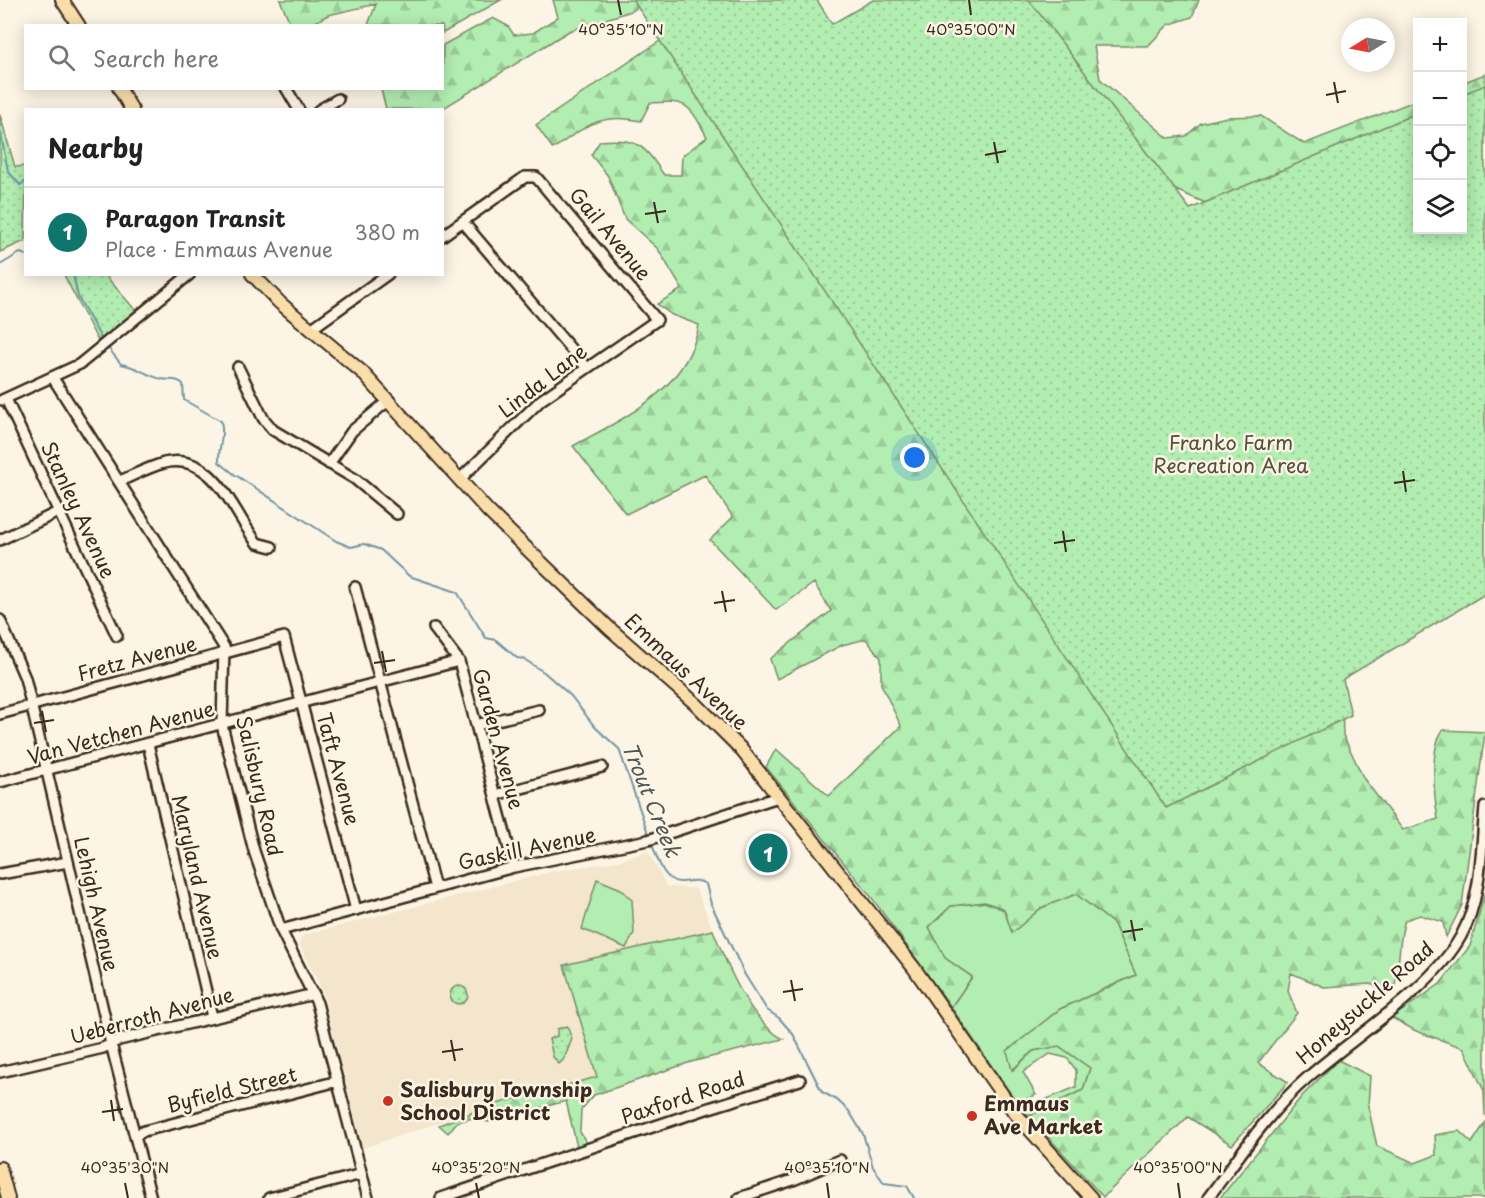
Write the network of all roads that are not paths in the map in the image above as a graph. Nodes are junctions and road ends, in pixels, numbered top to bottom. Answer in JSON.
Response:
{"nodes":[{"id":1,"x":62,"y":0,"type":"edge"},
{"id":2,"x":78,"y":24,"type":"edge"},
{"id":3,"x":119,"y":90,"type":"edge"},
{"id":4,"x":287,"y":90,"type":"edge"},
{"id":5,"x":338,"y":99,"type":"dead end"},
{"id":6,"x":131,"y":108,"type":"edge"},
{"id":7,"x":298,"y":108,"type":"edge"},
{"id":8,"x":322,"y":108,"type":"edge"},
{"id":9,"x":463,"y":222,"type":"junction"},
{"id":10,"x":444,"y":235,"type":"edge"},
{"id":11,"x":188,"y":276,"type":"edge"},
{"id":12,"x":254,"y":276,"type":"edge"},
{"id":13,"x":385,"y":276,"type":"edge"},
{"id":14,"x":657,"y":320,"type":"joint"},
{"id":15,"x":311,"y":329,"type":"junction"},
{"id":16,"x":238,"y":367,"type":"dead end"},
{"id":17,"x":587,"y":368,"type":"junction"},
{"id":18,"x":53,"y":378,"type":"junction"},
{"id":19,"x":3,"y":400,"type":"edge"},
{"id":20,"x":389,"y":400,"type":"junction"},
{"id":21,"x":329,"y":464,"type":"junction"},
{"id":22,"x":460,"y":479,"type":"junction"},
{"id":23,"x":120,"y":482,"type":"junction"},
{"id":24,"x":60,"y":511,"type":"junction"},
{"id":25,"x":397,"y":514,"type":"dead end"},
{"id":26,"x":0,"y":540,"type":"edge"},
{"id":27,"x":272,"y":547,"type":"dead end"},
{"id":28,"x":355,"y":587,"type":"dead end"},
{"id":29,"x":0,"y":620,"type":"edge"},
{"id":30,"x":434,"y":628,"type":"dead end"},
{"id":31,"x":117,"y":636,"type":"dead end"},
{"id":32,"x":284,"y":637,"type":"joint"},
{"id":33,"x":225,"y":653,"type":"junction"},
{"id":34,"x":459,"y":661,"type":"junction"},
{"id":35,"x":380,"y":682,"type":"junction"},
{"id":36,"x":302,"y":703,"type":"junction"},
{"id":37,"x":31,"y":706,"type":"junction"},
{"id":38,"x":539,"y":710,"type":"dead end"},
{"id":39,"x":0,"y":714,"type":"edge"},
{"id":40,"x":222,"y":725,"type":"junction"},
{"id":41,"x":476,"y":725,"type":"junction"},
{"id":42,"x":148,"y":744,"type":"junction"},
{"id":43,"x":602,"y":767,"type":"dead end"},
{"id":44,"x":47,"y":771,"type":"junction"},
{"id":45,"x":0,"y":782,"type":"edge"},
{"id":46,"x":495,"y":795,"type":"junction"},
{"id":47,"x":778,"y":797,"type":"junction"},
{"id":48,"x":1485,"y":807,"type":"edge"},
{"id":49,"x":68,"y":862,"type":"junction"},
{"id":50,"x":514,"y":867,"type":"junction"},
{"id":51,"x":0,"y":874,"type":"edge"},
{"id":52,"x":435,"y":888,"type":"junction"},
{"id":53,"x":356,"y":910,"type":"junction"},
{"id":54,"x":281,"y":930,"type":"junction"},
{"id":55,"x":314,"y":994,"type":"junction"},
{"id":56,"x":212,"y":1017,"type":"junction"},
{"id":57,"x":111,"y":1044,"type":"junction"},
{"id":58,"x":0,"y":1072,"type":"edge"},
{"id":59,"x":800,"y":1080,"type":"dead end"},
{"id":60,"x":338,"y":1081,"type":"junction"},
{"id":61,"x":135,"y":1136,"type":"junction"},
{"id":62,"x":840,"y":1160,"type":"dead end"},
{"id":63,"x":0,"y":1172,"type":"edge"},
{"id":64,"x":362,"y":1174,"type":"junction"},
{"id":65,"x":8,"y":1198,"type":"edge"},
{"id":66,"x":151,"y":1198,"type":"edge"},
{"id":67,"x":269,"y":1198,"type":"edge"},
{"id":68,"x":368,"y":1198,"type":"edge"},
{"id":69,"x":441,"y":1198,"type":"edge"},
{"id":70,"x":739,"y":1198,"type":"edge"},
{"id":71,"x":1091,"y":1198,"type":"edge"},
{"id":72,"x":1209,"y":1198,"type":"edge"}],
"edges":[{"from":1,"to":2,"type":"main road"},
{"from":3,"to":6,"type":"main road"},
{"from":4,"to":7,"type":"street"},
{"from":5,"to":8,"type":"street"},
{"from":9,"to":10,"type":"street"},
{"from":9,"to":14,"type":"street","name":"Gail Avenue"},
{"from":9,"to":17,"type":"street"},
{"from":11,"to":18,"type":"street"},
{"from":12,"to":15,"type":"main road","name":"Emmaus Avenue"},
{"from":13,"to":15,"type":"street"},
{"from":14,"to":17,"type":"street","name":"Linda Lane"},
{"from":15,"to":20,"type":"main road","name":"Emmaus Avenue"},
{"from":16,"to":21,"type":"street"},
{"from":17,"to":22,"type":"street","name":"Linda Lane"},
{"from":18,"to":19,"type":"street"},
{"from":18,"to":23,"type":"street","name":"Salisbury Road"},
{"from":19,"to":24,"type":"street","name":"Stanley Avenue"},
{"from":20,"to":21,"type":"street"},
{"from":20,"to":22,"type":"main road","name":"Emmaus Avenue"},
{"from":21,"to":25,"type":"street"},
{"from":22,"to":47,"type":"main road","name":"Emmaus Avenue"},
{"from":23,"to":27,"type":"street"},
{"from":23,"to":33,"type":"street","name":"Salisbury Road"},
{"from":24,"to":26,"type":"street"},
{"from":24,"to":31,"type":"street","name":"Stanley Avenue"},
{"from":28,"to":35,"type":"street"},
{"from":29,"to":37,"type":"street","name":"Lehigh Avenue"},
{"from":30,"to":34,"type":"street","name":"Garden Avenue"},
{"from":32,"to":33,"type":"street","name":"Fretz Avenue"},
{"from":32,"to":36,"type":"street","name":"Taft Avenue"},
{"from":33,"to":37,"type":"street","name":"Fretz Avenue"},
{"from":33,"to":40,"type":"street","name":"Salisbury Road"},
{"from":34,"to":35,"type":"street","name":"Van Vetchen Avenue"},
{"from":34,"to":41,"type":"street","name":"Garden Avenue"},
{"from":35,"to":36,"type":"street","name":"Van Vetchen Avenue"},
{"from":35,"to":52,"type":"street"},
{"from":36,"to":40,"type":"street","name":"Van Vetchen Avenue"},
{"from":36,"to":53,"type":"street","name":"Taft Avenue"},
{"from":37,"to":39,"type":"street","name":"Fretz Avenue"},
{"from":37,"to":44,"type":"street","name":"Lehigh Avenue"},
{"from":38,"to":41,"type":"street"},
{"from":40,"to":42,"type":"street","name":"Van Vetchen Avenue"},
{"from":40,"to":54,"type":"street","name":"Salisbury Road"},
{"from":41,"to":46,"type":"street","name":"Garden Avenue"},
{"from":42,"to":44,"type":"street","name":"Van Vetchen Avenue"},
{"from":42,"to":56,"type":"street","name":"Maryland Avenue"},
{"from":43,"to":46,"type":"street"},
{"from":44,"to":45,"type":"street","name":"Van Vetchen Avenue"},
{"from":44,"to":49,"type":"street","name":"Lehigh Avenue"},
{"from":46,"to":50,"type":"street","name":"Garden Avenue"},
{"from":47,"to":50,"type":"street","name":"Gaskill Avenue"},
{"from":47,"to":71,"type":"main road","name":"Emmaus Avenue"},
{"from":48,"to":72,"type":"street","name":"Honeysuckle Road"},
{"from":49,"to":51,"type":"street"},
{"from":49,"to":57,"type":"street","name":"Lehigh Avenue"},
{"from":50,"to":52,"type":"street","name":"Gaskill Avenue"},
{"from":52,"to":53,"type":"street","name":"Gaskill Avenue"},
{"from":53,"to":54,"type":"street","name":"Gaskill Avenue"},
{"from":54,"to":55,"type":"street","name":"Salisbury Road"},
{"from":55,"to":56,"type":"street","name":"Ueberroth Avenue"},
{"from":55,"to":60,"type":"street","name":"Salisbury Road"},
{"from":56,"to":57,"type":"street","name":"Ueberroth Avenue"},
{"from":57,"to":58,"type":"street","name":"Ueberroth Avenue"},
{"from":57,"to":61,"type":"street","name":"Lehigh Avenue"},
{"from":59,"to":69,"type":"street","name":"Paxford Road"},
{"from":60,"to":61,"type":"street","name":"Byfield Street"},
{"from":60,"to":64,"type":"street","name":"Salisbury Road"},
{"from":61,"to":66,"type":"street","name":"Lehigh Avenue"},
{"from":62,"to":70,"type":"street"},
{"from":63,"to":65,"type":"main road"},
{"from":64,"to":67,"type":"street"},
{"from":64,"to":68,"type":"street","name":"Salisbury Road"}]}
